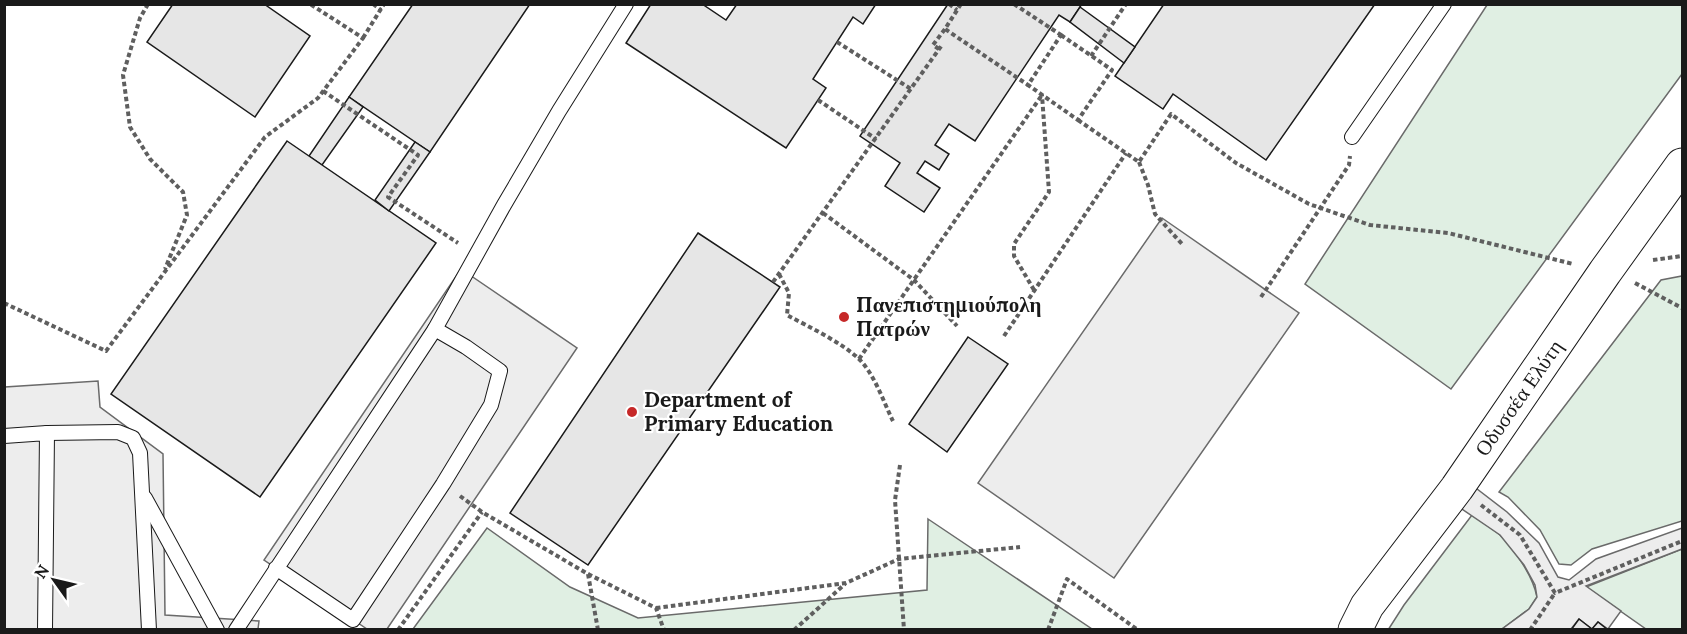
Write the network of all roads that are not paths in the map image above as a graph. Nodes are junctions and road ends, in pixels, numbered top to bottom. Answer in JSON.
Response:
{"nodes":[{"id":1,"x":626,"y":4,"type":"edge"},
{"id":2,"x":1444,"y":4,"type":"edge"},
{"id":3,"x":1352,"y":137,"type":"road end"},
{"id":4,"x":1683,"y":165,"type":"edge"},
{"id":5,"x":435,"y":328,"type":"junction"},
{"id":6,"x":47,"y":433,"type":"junction"},
{"id":7,"x":4,"y":436,"type":"edge"},
{"id":8,"x":142,"y":493,"type":"junction"},
{"id":9,"x":276,"y":568,"type":"junction"},
{"id":10,"x":45,"y":630,"type":"edge"},
{"id":11,"x":149,"y":630,"type":"edge"},
{"id":12,"x":217,"y":630,"type":"edge"},
{"id":13,"x":236,"y":630,"type":"edge"},
{"id":14,"x":1354,"y":630,"type":"edge"}],
"edges":[{"from":1,"to":5,"type":"lane"},
{"from":2,"to":3,"type":"lane"},
{"from":4,"to":14,"type":"street","name":"Οδυσσέα Ελύτη"},
{"from":5,"to":9,"type":"lane"},
{"from":5,"to":9,"type":"lane"},
{"from":6,"to":7,"type":"lane"},
{"from":6,"to":8,"type":"lane"},
{"from":6,"to":10,"type":"lane"},
{"from":8,"to":11,"type":"lane"},
{"from":8,"to":12,"type":"lane"},
{"from":9,"to":13,"type":"lane"}]}
